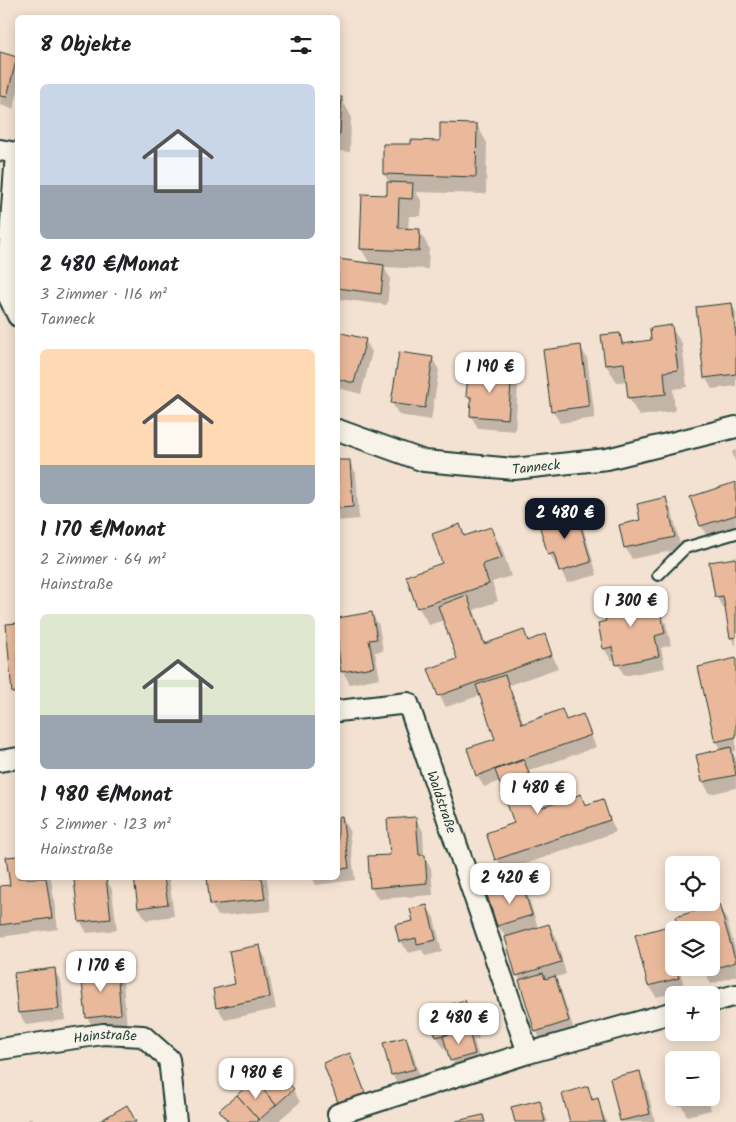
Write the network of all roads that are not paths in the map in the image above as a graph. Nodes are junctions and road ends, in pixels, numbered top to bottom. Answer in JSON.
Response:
{"nodes":[{"id":1,"x":11,"y":150,"type":"edge"},
{"id":2,"x":15,"y":316,"type":"edge"},
{"id":3,"x":736,"y":427,"type":"edge"},
{"id":4,"x":340,"y":431,"type":"edge"},
{"id":5,"x":736,"y":533,"type":"edge"},
{"id":6,"x":658,"y":575,"type":"dead end"},
{"id":7,"x":340,"y":711,"type":"edge"},
{"id":8,"x":15,"y":758,"type":"edge"},
{"id":9,"x":0,"y":761,"type":"edge"},
{"id":10,"x":736,"y":995,"type":"edge"},
{"id":11,"x":720,"y":999,"type":"edge"},
{"id":12,"x":665,"y":1015,"type":"edge"},
{"id":13,"x":0,"y":1049,"type":"edge"},
{"id":14,"x":528,"y":1054,"type":"junction"},
{"id":15,"x":338,"y":1114,"type":"dead end"},
{"id":16,"x":176,"y":1122,"type":"edge"}],
"edges":[{"from":1,"to":2,"type":"street"},
{"from":3,"to":4,"type":"street","name":"Tanneck"},
{"from":5,"to":6,"type":"lane"},
{"from":7,"to":14,"type":"street","name":"Waldstraße"},
{"from":8,"to":9,"type":"street"},
{"from":10,"to":11,"type":"street"},
{"from":12,"to":14,"type":"street"},
{"from":13,"to":16,"type":"street","name":"Hainstraße"},
{"from":14,"to":15,"type":"street"}]}
